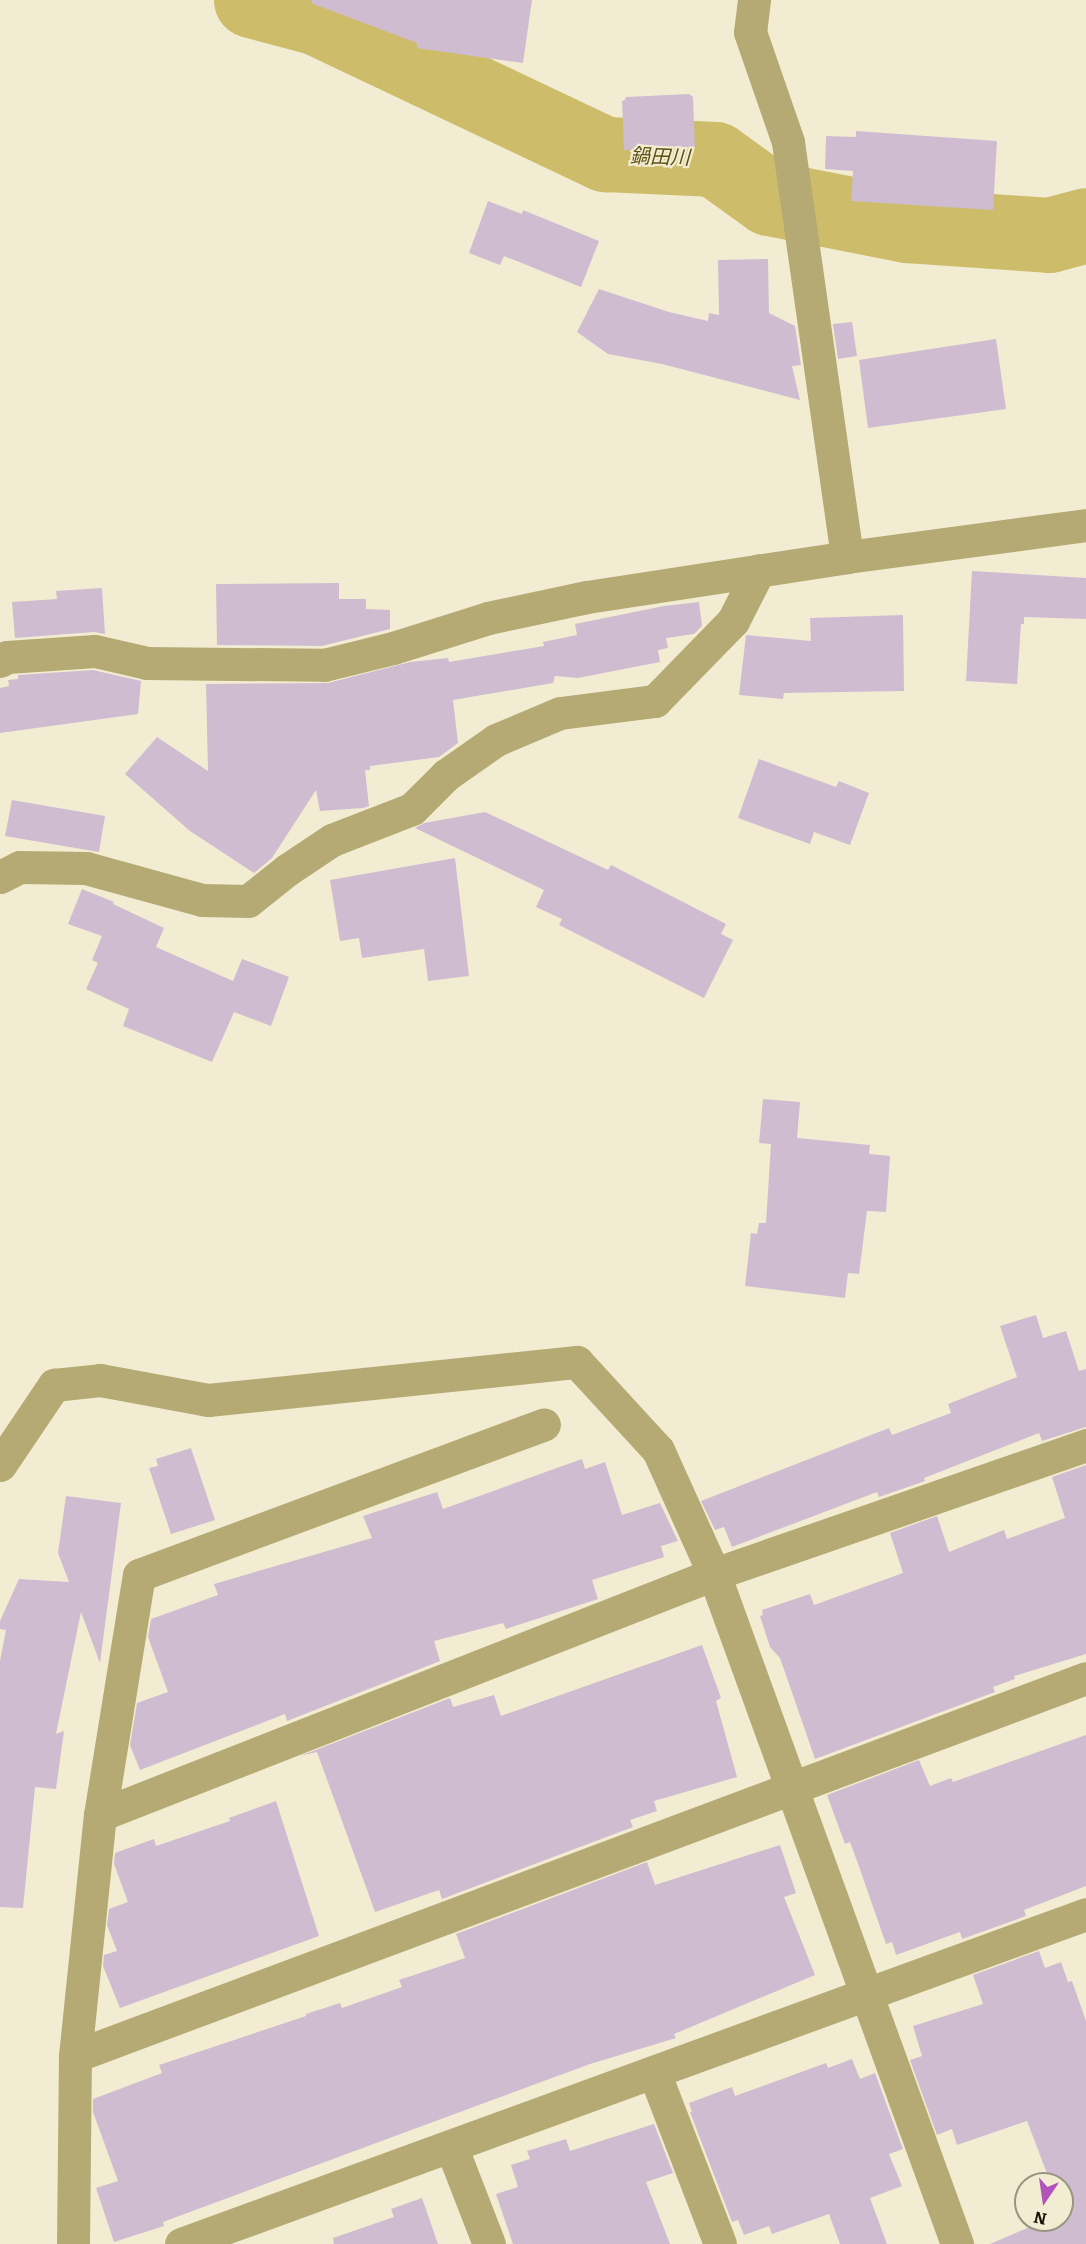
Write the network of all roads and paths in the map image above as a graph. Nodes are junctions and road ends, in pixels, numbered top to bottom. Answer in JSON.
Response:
{"nodes":[{"id":1,"x":754,"y":0,"type":"edge"},
{"id":2,"x":1086,"y":525,"type":"edge"},
{"id":3,"x":847,"y":557,"type":"junction"},
{"id":4,"x":759,"y":570,"type":"junction"},
{"id":5,"x":0,"y":661,"type":"edge"},
{"id":6,"x":0,"y":877,"type":"edge"},
{"id":7,"x":544,"y":1424,"type":"dead end"},
{"id":8,"x":1086,"y":1445,"type":"edge"},
{"id":9,"x":0,"y":1465,"type":"edge"},
{"id":10,"x":714,"y":1574,"type":"junction"},
{"id":11,"x":1086,"y":1678,"type":"edge"},
{"id":12,"x":792,"y":1788,"type":"junction"},
{"id":13,"x":100,"y":1815,"type":"junction"},
{"id":14,"x":1086,"y":1914,"type":"edge"},
{"id":15,"x":866,"y":1994,"type":"junction"},
{"id":16,"x":75,"y":2056,"type":"junction"},
{"id":17,"x":654,"y":2072,"type":"junction"},
{"id":18,"x":451,"y":2146,"type":"junction"},
{"id":19,"x":252,"y":2232,"type":"edge"},
{"id":20,"x":73,"y":2244,"type":"edge"},
{"id":21,"x":181,"y":2244,"type":"edge"},
{"id":22,"x":489,"y":2244,"type":"edge"},
{"id":23,"x":720,"y":2244,"type":"edge"},
{"id":24,"x":957,"y":2244,"type":"edge"}],
"edges":[{"from":1,"to":3,"type":"street"},
{"from":2,"to":3,"type":"street"},
{"from":3,"to":4,"type":"street"},
{"from":4,"to":5,"type":"street"},
{"from":4,"to":6,"type":"street"},
{"from":7,"to":13,"type":"street"},
{"from":8,"to":10,"type":"street"},
{"from":9,"to":10,"type":"street"},
{"from":10,"to":12,"type":"street"},
{"from":10,"to":13,"type":"street"},
{"from":11,"to":12,"type":"street"},
{"from":12,"to":15,"type":"street"},
{"from":12,"to":16,"type":"street"},
{"from":13,"to":16,"type":"street"},
{"from":14,"to":15,"type":"street"},
{"from":15,"to":17,"type":"street"},
{"from":15,"to":24,"type":"street"},
{"from":16,"to":20,"type":"street"},
{"from":17,"to":18,"type":"street"},
{"from":17,"to":23,"type":"street"},
{"from":18,"to":19,"type":"street"},
{"from":18,"to":22,"type":"street"},
{"from":19,"to":21,"type":"street"}]}
